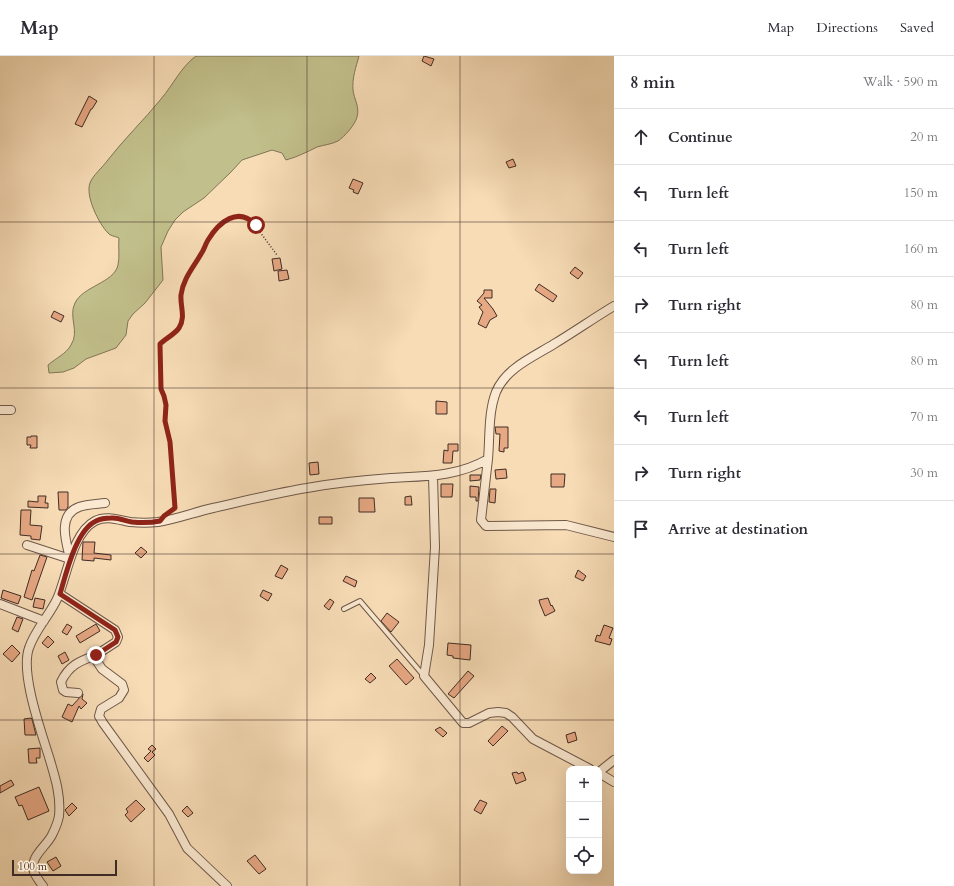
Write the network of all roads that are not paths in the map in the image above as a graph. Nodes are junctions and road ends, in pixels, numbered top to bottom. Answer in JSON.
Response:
{"nodes":[{"id":1,"x":614,"y":306,"type":"edge"},
{"id":2,"x":0,"y":410,"type":"edge"},
{"id":3,"x":11,"y":410,"type":"dead end"},
{"id":4,"x":488,"y":459,"type":"junction"},
{"id":5,"x":433,"y":476,"type":"junction"},
{"id":6,"x":104,"y":503,"type":"dead end"},
{"id":7,"x":614,"y":538,"type":"edge"},
{"id":8,"x":27,"y":545,"type":"dead end"},
{"id":9,"x":70,"y":559,"type":"junction"},
{"id":10,"x":60,"y":594,"type":"junction"},
{"id":11,"x":0,"y":604,"type":"edge"},
{"id":12,"x":344,"y":609,"type":"dead end"},
{"id":13,"x":44,"y":620,"type":"junction"},
{"id":14,"x":96,"y":655,"type":"junction"},
{"id":15,"x":424,"y":676,"type":"junction"},
{"id":16,"x":78,"y":693,"type":"dead end"},
{"id":17,"x":614,"y":760,"type":"edge"},
{"id":18,"x":584,"y":766,"type":"edge"},
{"id":19,"x":602,"y":770,"type":"edge"},
{"id":20,"x":602,"y":775,"type":"edge"},
{"id":21,"x":614,"y":782,"type":"edge"},
{"id":22,"x":43,"y":886,"type":"edge"},
{"id":23,"x":227,"y":886,"type":"edge"}],
"edges":[{"from":1,"to":4,"type":"street"},
{"from":2,"to":3,"type":"street"},
{"from":4,"to":5,"type":"street"},
{"from":4,"to":7,"type":"street"},
{"from":5,"to":9,"type":"street"},
{"from":5,"to":15,"type":"street"},
{"from":6,"to":9,"type":"street"},
{"from":8,"to":9,"type":"street"},
{"from":9,"to":10,"type":"street"},
{"from":10,"to":13,"type":"street"},
{"from":10,"to":14,"type":"street"},
{"from":11,"to":13,"type":"street"},
{"from":12,"to":15,"type":"lane"},
{"from":13,"to":22,"type":"street"},
{"from":14,"to":16,"type":"street"},
{"from":14,"to":23,"type":"street"},
{"from":15,"to":18,"type":"street"},
{"from":17,"to":19,"type":"street"},
{"from":20,"to":21,"type":"street"}]}
